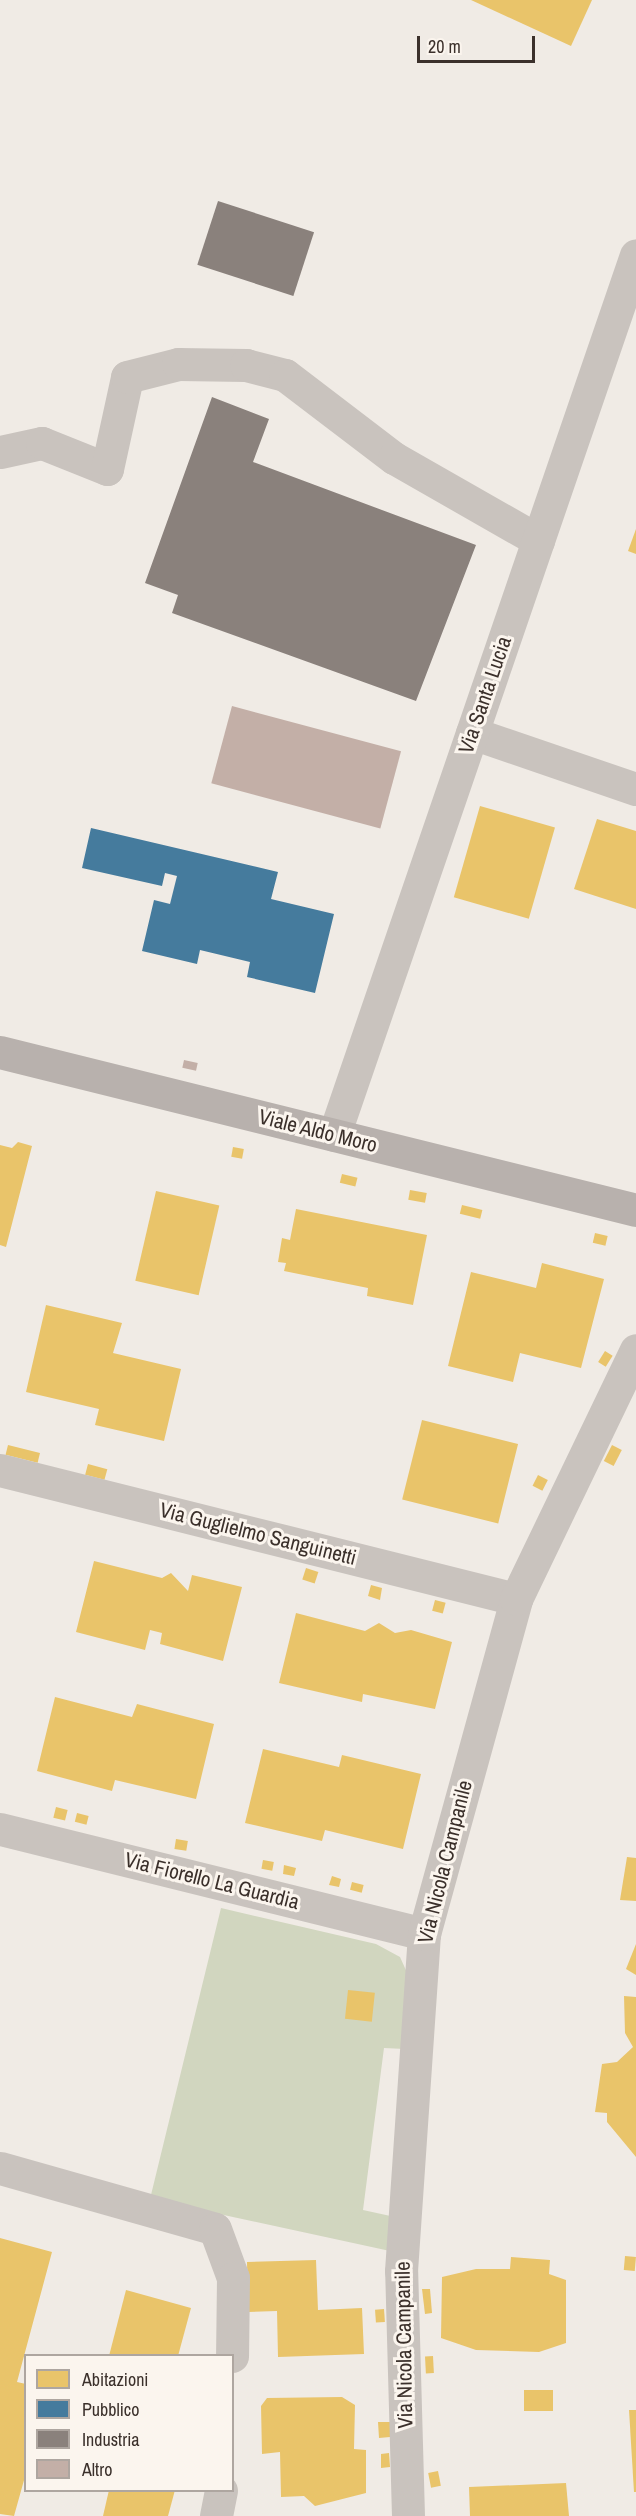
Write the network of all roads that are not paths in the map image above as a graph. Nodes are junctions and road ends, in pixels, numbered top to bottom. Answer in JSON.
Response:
{"nodes":[{"id":1,"x":636,"y":255,"type":"edge"},
{"id":2,"x":626,"y":319,"type":"edge"},
{"id":3,"x":0,"y":452,"type":"edge"},
{"id":4,"x":538,"y":540,"type":"junction"},
{"id":5,"x":472,"y":733,"type":"junction"},
{"id":6,"x":636,"y":789,"type":"edge"},
{"id":7,"x":0,"y":1052,"type":"edge"},
{"id":8,"x":334,"y":1135,"type":"junction"},
{"id":9,"x":636,"y":1210,"type":"edge"},
{"id":10,"x":636,"y":1350,"type":"edge"},
{"id":11,"x":0,"y":1470,"type":"edge"},
{"id":12,"x":516,"y":1599,"type":"junction"},
{"id":13,"x":0,"y":1828,"type":"edge"},
{"id":14,"x":424,"y":1934,"type":"junction"},
{"id":15,"x":0,"y":2168,"type":"edge"},
{"id":16,"x":232,"y":2354,"type":"edge"},
{"id":17,"x":221,"y":2492,"type":"edge"},
{"id":18,"x":216,"y":2516,"type":"edge"},
{"id":19,"x":408,"y":2516,"type":"edge"}],
"edges":[{"from":1,"to":2,"type":"street","name":"Via Santa Lucia"},
{"from":2,"to":4,"type":"street","name":"Via Santa Lucia"},
{"from":3,"to":4,"type":"street"},
{"from":4,"to":5,"type":"street","name":"Via Santa Lucia"},
{"from":5,"to":6,"type":"street"},
{"from":5,"to":8,"type":"street","name":"Via Santa Lucia"},
{"from":7,"to":8,"type":"main road","name":"Viale Aldo Moro"},
{"from":8,"to":9,"type":"main road","name":"Viale Aldo Moro"},
{"from":10,"to":12,"type":"street","name":"Via Nicola Campanile"},
{"from":11,"to":12,"type":"street","name":"Via Guglielmo Sanguinetti"},
{"from":12,"to":14,"type":"street","name":"Via Nicola Campanile"},
{"from":13,"to":14,"type":"street","name":"Via Fiorello La Guardia"},
{"from":14,"to":19,"type":"street","name":"Via Nicola Campanile"},
{"from":15,"to":16,"type":"street"},
{"from":17,"to":18,"type":"street"}]}
